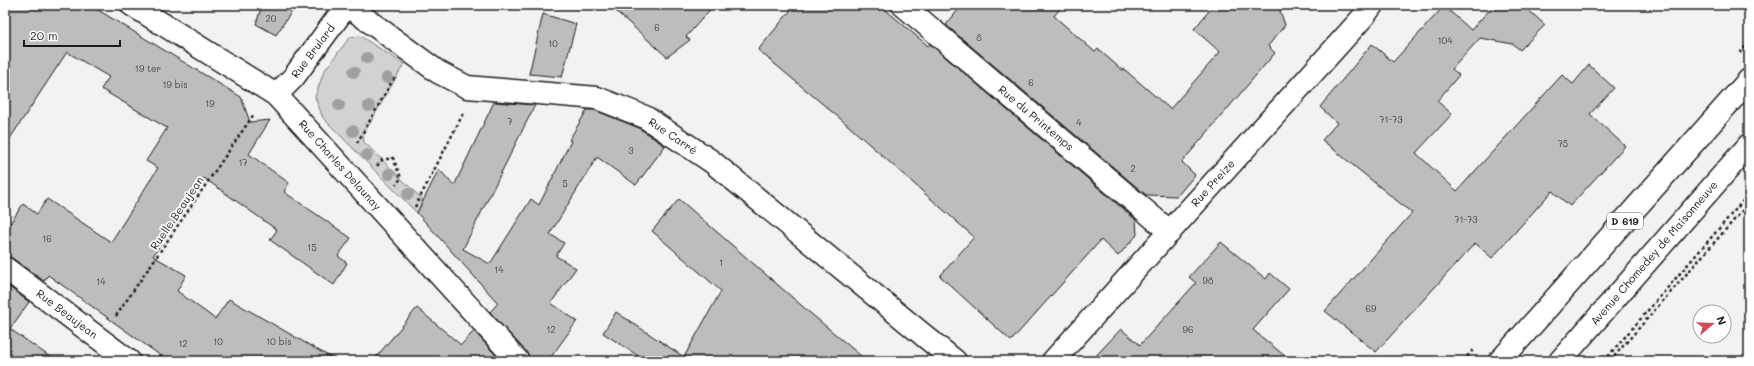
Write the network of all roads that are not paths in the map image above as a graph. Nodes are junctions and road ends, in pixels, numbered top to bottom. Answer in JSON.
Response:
{"nodes":[{"id":1,"x":347,"y":5,"type":"edge"},
{"id":2,"x":903,"y":5,"type":"edge"},
{"id":3,"x":1372,"y":5,"type":"edge"},
{"id":4,"x":141,"y":7,"type":"edge"},
{"id":5,"x":1749,"y":80,"type":"edge"},
{"id":6,"x":276,"y":95,"type":"junction"},
{"id":7,"x":1749,"y":145,"type":"edge"},
{"id":8,"x":1170,"y":232,"type":"junction"},
{"id":9,"x":5,"y":268,"type":"edge"},
{"id":10,"x":129,"y":361,"type":"edge"},
{"id":11,"x":518,"y":361,"type":"edge"},
{"id":12,"x":955,"y":361,"type":"edge"},
{"id":13,"x":1053,"y":361,"type":"edge"},
{"id":14,"x":1500,"y":361,"type":"edge"},
{"id":15,"x":1560,"y":361,"type":"edge"}],
"edges":[{"from":1,"to":6,"type":"street","name":"Rue Brulard"},
{"from":1,"to":12,"type":"street","name":"Rue Carré"},
{"from":2,"to":8,"type":"street","name":"Rue du Printemps"},
{"from":3,"to":8,"type":"street","name":"Rue Preize"},
{"from":4,"to":6,"type":"street","name":"Rue Charles Delaunay"},
{"from":5,"to":14,"type":"street","number":"D 619"},
{"from":6,"to":11,"type":"street","name":"Rue Charles Delaunay"},
{"from":7,"to":15,"type":"street","name":"Avenue Chomedey de Maisonneuve"},
{"from":8,"to":13,"type":"street","name":"Rue Preize"},
{"from":9,"to":10,"type":"street","name":"Rue Beaujean"}]}
